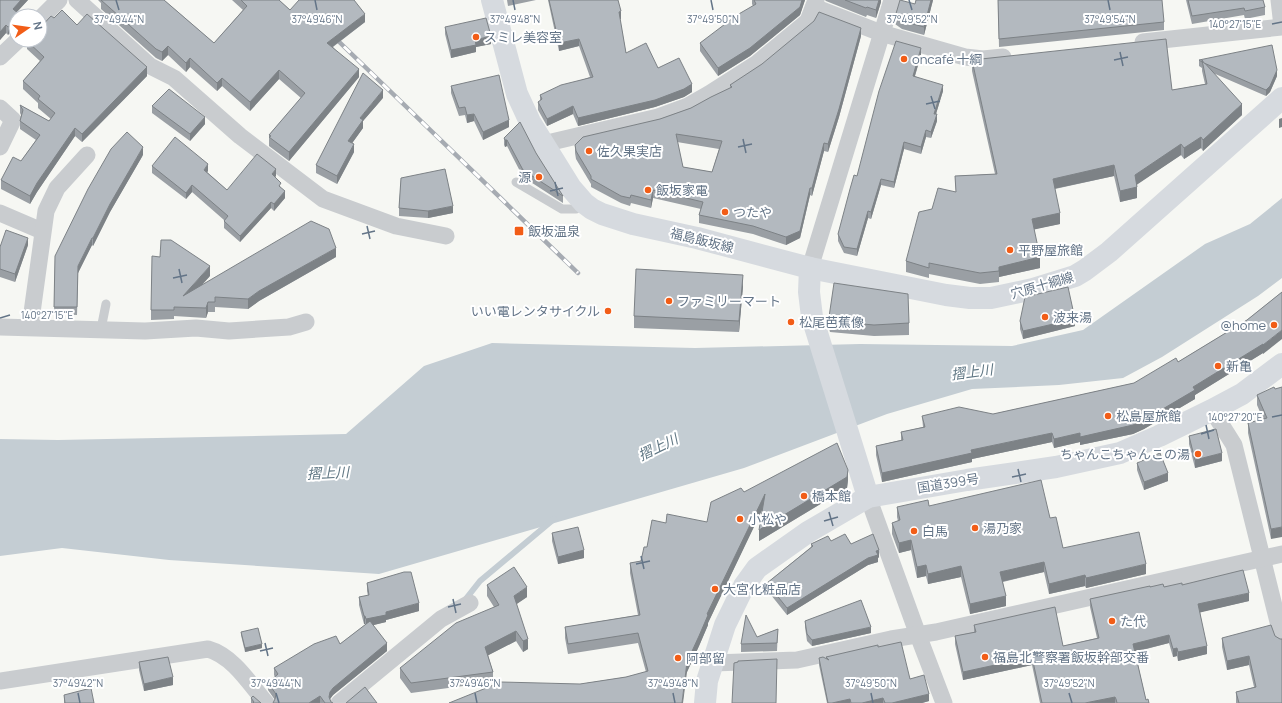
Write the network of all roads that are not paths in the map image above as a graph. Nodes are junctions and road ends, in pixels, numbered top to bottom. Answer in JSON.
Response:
{"nodes":[{"id":1,"x":59,"y":0,"type":"edge"},
{"id":2,"x":77,"y":0,"type":"edge"},
{"id":3,"x":492,"y":0,"type":"edge"},
{"id":4,"x":892,"y":0,"type":"edge"},
{"id":5,"x":1279,"y":0,"type":"edge"},
{"id":6,"x":815,"y":4,"type":"edge"},
{"id":7,"x":48,"y":11,"type":"edge"},
{"id":8,"x":1282,"y":27,"type":"edge"},
{"id":9,"x":881,"y":33,"type":"junction"},
{"id":10,"x":1125,"y":44,"type":"edge"},
{"id":11,"x":10,"y":48,"type":"edge"},
{"id":12,"x":1015,"y":56,"type":"edge"},
{"id":13,"x":0,"y":57,"type":"edge"},
{"id":14,"x":1282,"y":98,"type":"edge"},
{"id":15,"x":0,"y":108,"type":"edge"},
{"id":16,"x":543,"y":144,"type":"junction"},
{"id":17,"x":0,"y":147,"type":"edge"},
{"id":18,"x":87,"y":155,"type":"dead end"},
{"id":19,"x":516,"y":182,"type":"dead end"},
{"id":20,"x":576,"y":209,"type":"dead end"},
{"id":21,"x":0,"y":213,"type":"edge"},
{"id":22,"x":42,"y":231,"type":"junction"},
{"id":23,"x":446,"y":236,"type":"dead end"},
{"id":24,"x":810,"y":268,"type":"junction"},
{"id":25,"x":106,"y":304,"type":"dead end"},
{"id":26,"x":306,"y":322,"type":"dead end"},
{"id":27,"x":0,"y":327,"type":"edge"},
{"id":28,"x":30,"y":327,"type":"junction"},
{"id":29,"x":102,"y":329,"type":"junction"},
{"id":30,"x":1282,"y":364,"type":"edge"},
{"id":31,"x":1212,"y":410,"type":"junction"},
{"id":32,"x":868,"y":497,"type":"junction"},
{"id":33,"x":1282,"y":554,"type":"edge"},
{"id":34,"x":1263,"y":558,"type":"junction"},
{"id":35,"x":470,"y":603,"type":"dead end"},
{"id":36,"x":918,"y":635,"type":"junction"},
{"id":37,"x":1282,"y":638,"type":"edge"},
{"id":38,"x":713,"y":663,"type":"junction"},
{"id":39,"x":0,"y":681,"type":"edge"},
{"id":40,"x":266,"y":703,"type":"edge"},
{"id":41,"x":339,"y":703,"type":"edge"},
{"id":42,"x":705,"y":703,"type":"edge"},
{"id":43,"x":944,"y":703,"type":"edge"}],
"edges":[{"from":1,"to":7,"type":"street"},
{"from":2,"to":23,"type":"street"},
{"from":3,"to":16,"type":"main road","name":"福島飯坂線"},
{"from":4,"to":9,"type":"street"},
{"from":5,"to":8,"type":"street"},
{"from":6,"to":9,"type":"street"},
{"from":6,"to":16,"type":"street"},
{"from":8,"to":10,"type":"street"},
{"from":9,"to":12,"type":"street"},
{"from":9,"to":24,"type":"street"},
{"from":11,"to":13,"type":"street"},
{"from":14,"to":24,"type":"main road","name":"穴原十綱線"},
{"from":15,"to":17,"type":"street"},
{"from":16,"to":24,"type":"main road","name":"福島飯坂線"},
{"from":18,"to":22,"type":"street"},
{"from":19,"to":20,"type":"lane"},
{"from":21,"to":22,"type":"street"},
{"from":22,"to":28,"type":"street"},
{"from":24,"to":32,"type":"main road"},
{"from":25,"to":29,"type":"lane"},
{"from":26,"to":29,"type":"street"},
{"from":27,"to":28,"type":"street"},
{"from":28,"to":29,"type":"street"},
{"from":30,"to":31,"type":"main road","name":"国道399号"},
{"from":31,"to":32,"type":"main road","name":"国道399号"},
{"from":31,"to":34,"type":"street"},
{"from":32,"to":36,"type":"street"},
{"from":32,"to":38,"type":"main road","name":"国道399号"},
{"from":33,"to":34,"type":"street"},
{"from":34,"to":36,"type":"street"},
{"from":34,"to":37,"type":"street"},
{"from":35,"to":41,"type":"street"},
{"from":36,"to":38,"type":"street"},
{"from":36,"to":43,"type":"street"},
{"from":38,"to":42,"type":"main road","name":"国道399号"},
{"from":39,"to":40,"type":"street"}]}
